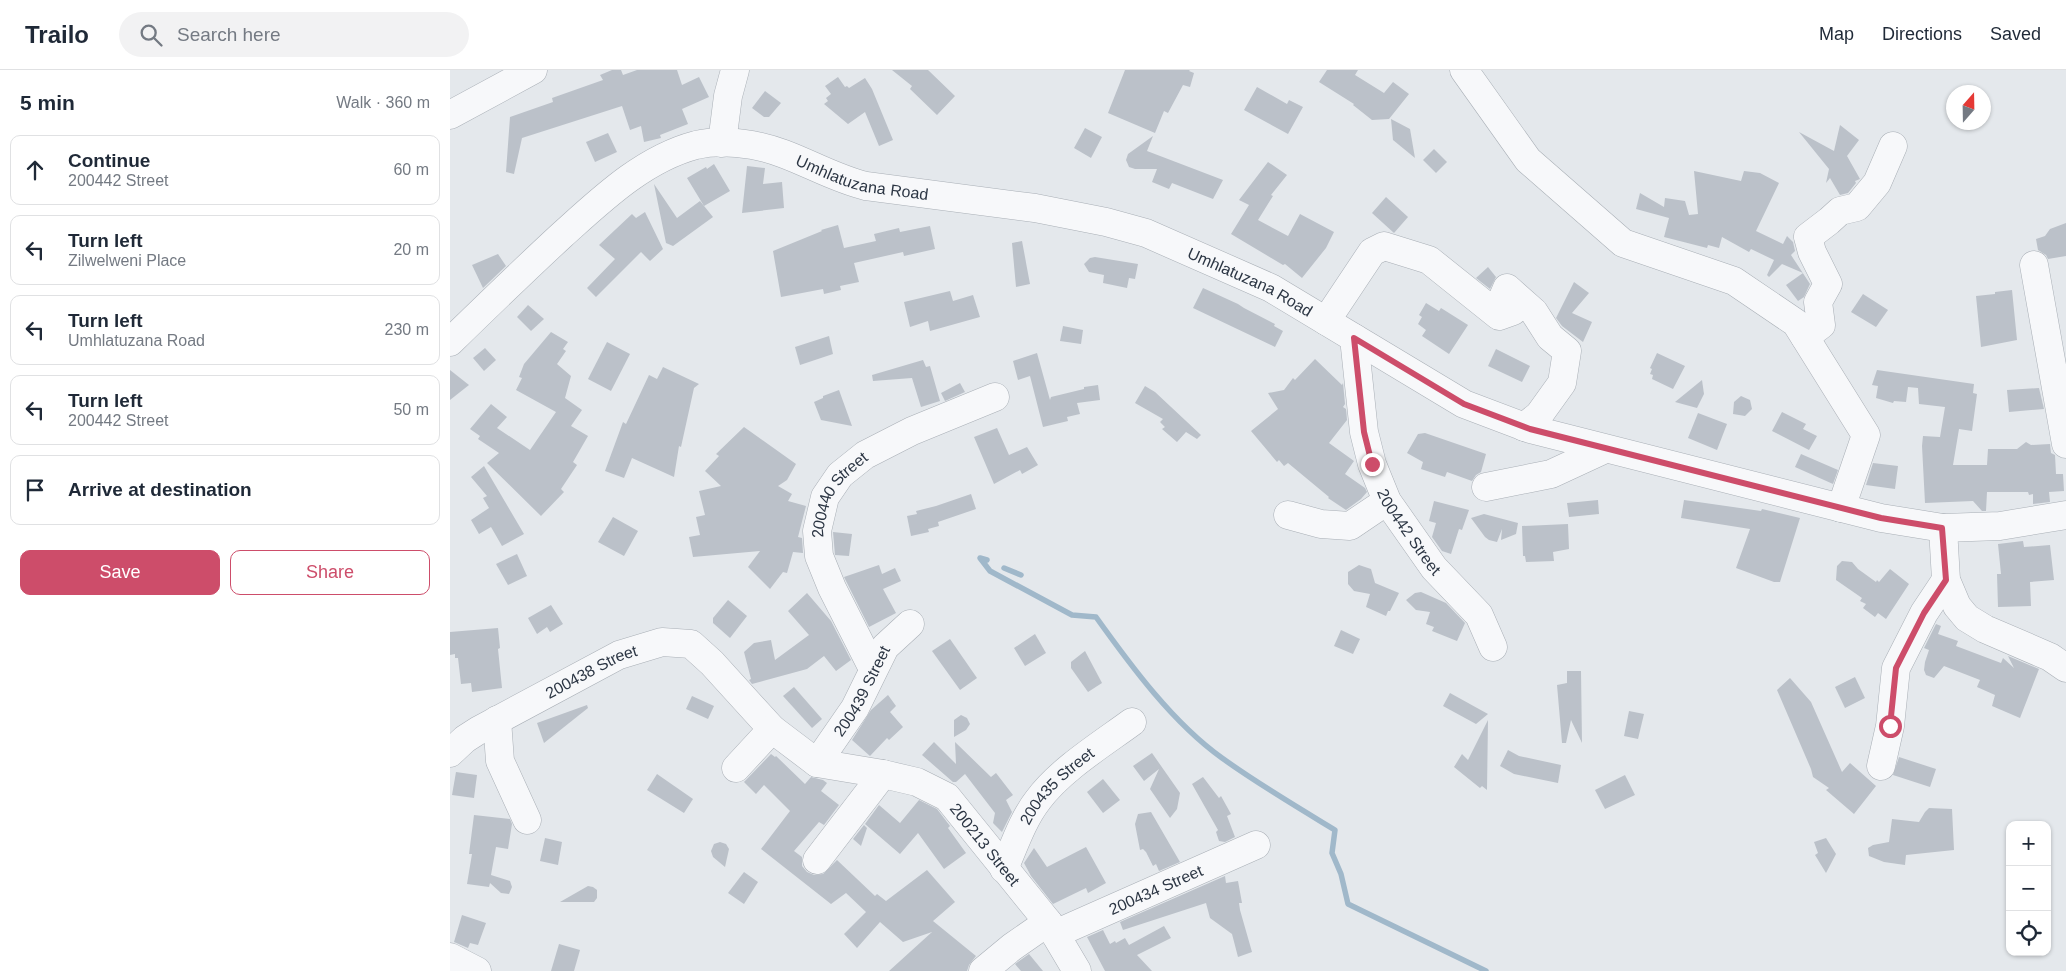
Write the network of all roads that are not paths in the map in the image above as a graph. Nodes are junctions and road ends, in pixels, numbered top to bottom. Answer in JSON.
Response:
{"nodes":[{"id":1,"x":532,"y":70,"type":"edge"},
{"id":2,"x":735,"y":70,"type":"edge"},
{"id":3,"x":1464,"y":70,"type":"edge"},
{"id":4,"x":450,"y":115,"type":"edge"},
{"id":5,"x":722,"y":143,"type":"junction"},
{"id":6,"x":1893,"y":146,"type":"dead end"},
{"id":7,"x":2034,"y":266,"type":"dead end"},
{"id":8,"x":1326,"y":321,"type":"junction"},
{"id":9,"x":1805,"y":337,"type":"junction"},
{"id":10,"x":1354,"y":338,"type":"junction"},
{"id":11,"x":450,"y":342,"type":"edge"},
{"id":12,"x":995,"y":397,"type":"dead end"},
{"id":13,"x":1524,"y":426,"type":"junction"},
{"id":14,"x":2066,"y":444,"type":"edge"},
{"id":15,"x":1605,"y":449,"type":"junction"},
{"id":16,"x":1486,"y":487,"type":"dead end"},
{"id":17,"x":1387,"y":501,"type":"junction"},
{"id":18,"x":1841,"y":508,"type":"junction"},
{"id":19,"x":1288,"y":515,"type":"dead end"},
{"id":20,"x":2066,"y":515,"type":"edge"},
{"id":21,"x":1942,"y":528,"type":"junction"},
{"id":22,"x":1946,"y":580,"type":"junction"},
{"id":23,"x":910,"y":624,"type":"dead end"},
{"id":24,"x":690,"y":644,"type":"joint"},
{"id":25,"x":1493,"y":647,"type":"dead end"},
{"id":26,"x":2066,"y":668,"type":"edge"},
{"id":27,"x":873,"y":669,"type":"junction"},
{"id":28,"x":497,"y":720,"type":"junction"},
{"id":29,"x":1132,"y":722,"type":"dead end"},
{"id":30,"x":772,"y":729,"type":"junction"},
{"id":31,"x":450,"y":753,"type":"edge"},
{"id":32,"x":817,"y":764,"type":"junction"},
{"id":33,"x":1881,"y":766,"type":"dead end"},
{"id":34,"x":736,"y":768,"type":"dead end"},
{"id":35,"x":883,"y":774,"type":"junction"},
{"id":36,"x":528,"y":820,"type":"dead end"},
{"id":37,"x":1256,"y":845,"type":"dead end"},
{"id":38,"x":817,"y":860,"type":"dead end"},
{"id":39,"x":1004,"y":868,"type":"junction"},
{"id":40,"x":1051,"y":928,"type":"junction"},
{"id":41,"x":450,"y":957,"type":"edge"},
{"id":42,"x":477,"y":971,"type":"edge"},
{"id":43,"x":983,"y":971,"type":"edge"},
{"id":44,"x":1077,"y":971,"type":"edge"}],
"edges":[{"from":1,"to":4,"type":"street"},
{"from":2,"to":5,"type":"street"},
{"from":3,"to":9,"type":"street"},
{"from":5,"to":8,"type":"street","name":"Umhlatuzana Road"},
{"from":5,"to":11,"type":"street","name":"Umhlatuzana Road"},
{"from":6,"to":9,"type":"street"},
{"from":7,"to":14,"type":"street"},
{"from":8,"to":10,"type":"street","name":"Umhlatuzana Road"},
{"from":8,"to":13,"type":"street","name":"Umhlatuzana Road"},
{"from":9,"to":18,"type":"street"},
{"from":10,"to":13,"type":"street","name":"Umhlatuzana Road"},
{"from":10,"to":17,"type":"street","name":"200442 Street"},
{"from":12,"to":27,"type":"street","name":"200440 Street"},
{"from":13,"to":15,"type":"street","name":"Umhlatuzana Road"},
{"from":15,"to":16,"type":"street"},
{"from":15,"to":18,"type":"street","name":"Umhlatuzana Road"},
{"from":17,"to":19,"type":"street"},
{"from":17,"to":25,"type":"street","name":"200442 Street"},
{"from":18,"to":21,"type":"street","name":"Umhlatuzana Road"},
{"from":20,"to":21,"type":"street","name":"Umhlatuzana Road"},
{"from":21,"to":22,"type":"street"},
{"from":22,"to":26,"type":"street"},
{"from":22,"to":33,"type":"street"},
{"from":23,"to":27,"type":"street","name":"200439 Street"},
{"from":24,"to":28,"type":"street","name":"200438 Street"},
{"from":24,"to":30,"type":"street","name":"200213 Street"},
{"from":27,"to":32,"type":"street","name":"200439 Street"},
{"from":28,"to":31,"type":"street","name":"200438 Street"},
{"from":28,"to":36,"type":"street"},
{"from":29,"to":39,"type":"street","name":"200435 Street"},
{"from":30,"to":32,"type":"street","name":"200213 Street"},
{"from":30,"to":34,"type":"street"},
{"from":32,"to":35,"type":"street","name":"200213 Street"},
{"from":35,"to":38,"type":"street"},
{"from":35,"to":39,"type":"street","name":"200213 Street"},
{"from":37,"to":40,"type":"street","name":"200434 Street"},
{"from":39,"to":40,"type":"street","name":"200213 Street"},
{"from":40,"to":43,"type":"street"},
{"from":40,"to":44,"type":"street","name":"200213 Street"},
{"from":41,"to":42,"type":"street"}]}
